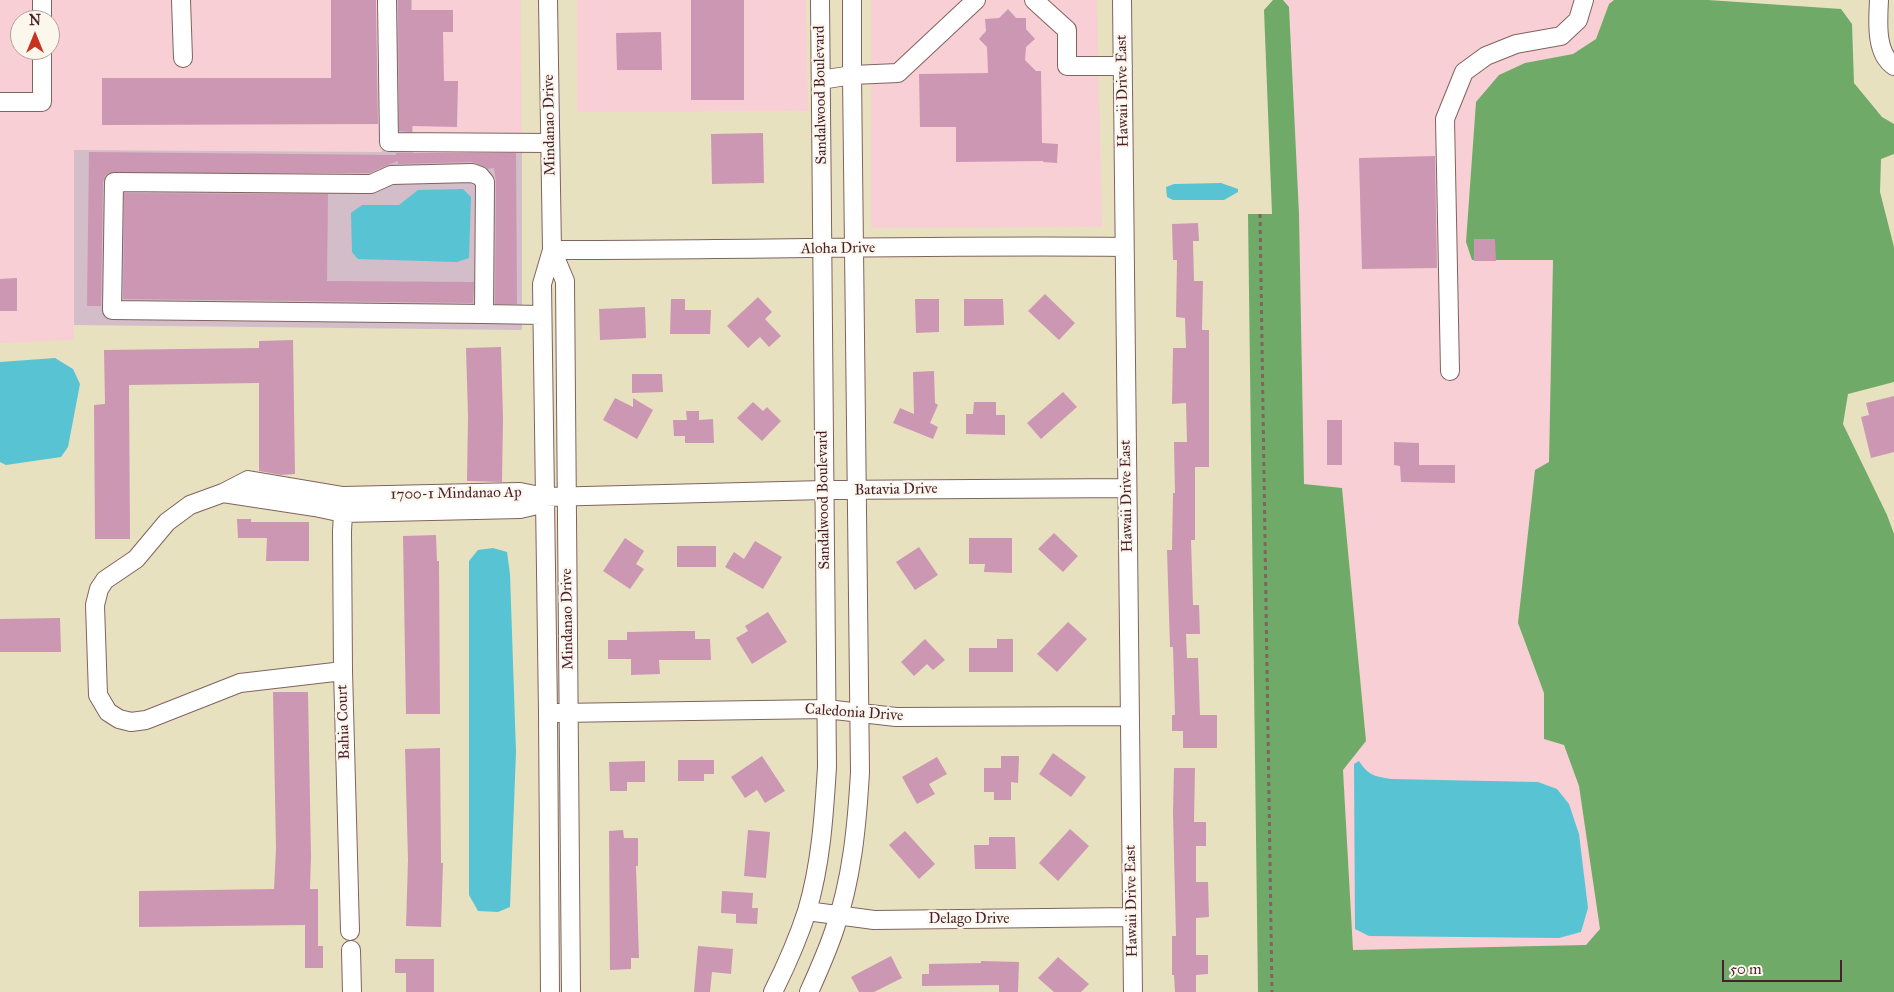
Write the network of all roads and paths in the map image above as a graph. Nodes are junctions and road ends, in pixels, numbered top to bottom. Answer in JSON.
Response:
{"nodes":[{"id":1,"x":181,"y":0,"type":"edge"},
{"id":2,"x":387,"y":0,"type":"edge"},
{"id":3,"x":548,"y":0,"type":"edge"},
{"id":4,"x":820,"y":0,"type":"edge"},
{"id":5,"x":852,"y":0,"type":"edge"},
{"id":6,"x":976,"y":0,"type":"edge"},
{"id":7,"x":1034,"y":0,"type":"edge"},
{"id":8,"x":1122,"y":0,"type":"edge"},
{"id":9,"x":1584,"y":0,"type":"edge"},
{"id":10,"x":1879,"y":0,"type":"edge"},
{"id":11,"x":183,"y":58,"type":"dead end"},
{"id":12,"x":42,"y":60,"type":"edge"},
{"id":13,"x":1123,"y":66,"type":"junction"},
{"id":14,"x":1894,"y":66,"type":"edge"},
{"id":15,"x":852,"y":75,"type":"junction"},
{"id":16,"x":821,"y":80,"type":"junction"},
{"id":17,"x":0,"y":102,"type":"edge"},
{"id":18,"x":550,"y":143,"type":"junction"},
{"id":19,"x":1260,"y":214,"type":"dead end"},
{"id":20,"x":1124,"y":247,"type":"junction"},
{"id":21,"x":823,"y":249,"type":"junction"},
{"id":22,"x":855,"y":249,"type":"junction"},
{"id":23,"x":552,"y":250,"type":"junction"},
{"id":24,"x":484,"y":314,"type":"junction"},
{"id":25,"x":542,"y":315,"type":"junction"},
{"id":26,"x":1450,"y":370,"type":"dead end"},
{"id":27,"x":1127,"y":488,"type":"junction"},
{"id":28,"x":824,"y":490,"type":"junction"},
{"id":29,"x":858,"y":490,"type":"junction"},
{"id":30,"x":223,"y":493,"type":"junction"},
{"id":31,"x":545,"y":496,"type":"junction"},
{"id":32,"x":566,"y":496,"type":"junction"},
{"id":33,"x":343,"y":513,"type":"junction"},
{"id":34,"x":343,"y":671,"type":"junction"},
{"id":35,"x":826,"y":709,"type":"junction"},
{"id":36,"x":548,"y":713,"type":"junction"},
{"id":37,"x":570,"y":713,"type":"junction"},
{"id":38,"x":860,"y":713,"type":"junction"},
{"id":39,"x":1130,"y":716,"type":"junction"},
{"id":40,"x":807,"y":911,"type":"junction"},
{"id":41,"x":838,"y":916,"type":"junction"},
{"id":42,"x":1132,"y":918,"type":"junction"},
{"id":43,"x":350,"y":931,"type":"dead end"},
{"id":44,"x":351,"y":950,"type":"dead end"},
{"id":45,"x":352,"y":992,"type":"edge"},
{"id":46,"x":550,"y":992,"type":"edge"},
{"id":47,"x":571,"y":992,"type":"edge"},
{"id":48,"x":773,"y":992,"type":"edge"},
{"id":49,"x":809,"y":992,"type":"edge"},
{"id":50,"x":1134,"y":992,"type":"edge"},
{"id":51,"x":1272,"y":992,"type":"edge"}],
"edges":[{"from":1,"to":11,"type":"street"},
{"from":2,"to":18,"type":"street"},
{"from":3,"to":18,"type":"street","name":"Mindanao Drive"},
{"from":4,"to":16,"type":"street","name":"Sandalwood Boulevard"},
{"from":5,"to":15,"type":"street","name":"Sandalwood Boulevard"},
{"from":6,"to":15,"type":"street"},
{"from":7,"to":13,"type":"street"},
{"from":8,"to":13,"type":"street","name":"Hawaii Drive East"},
{"from":9,"to":26,"type":"street"},
{"from":10,"to":14,"type":"street"},
{"from":12,"to":17,"type":"street"},
{"from":13,"to":20,"type":"street","name":"Hawaii Drive East"},
{"from":15,"to":16,"type":"street"},
{"from":15,"to":22,"type":"street","name":"Sandalwood Boulevard"},
{"from":16,"to":21,"type":"street","name":"Sandalwood Boulevard"},
{"from":18,"to":23,"type":"street","name":"Mindanao Drive"},
{"from":19,"to":51,"type":"path"},
{"from":20,"to":22,"type":"street","name":"Aloha Drive"},
{"from":20,"to":27,"type":"street","name":"Hawaii Drive East"},
{"from":21,"to":22,"type":"street","name":"Aloha Drive"},
{"from":21,"to":23,"type":"street","name":"Aloha Drive"},
{"from":21,"to":28,"type":"street","name":"Sandalwood Boulevard"},
{"from":22,"to":29,"type":"street","name":"Sandalwood Boulevard"},
{"from":23,"to":25,"type":"street","name":"Mindanao Drive"},
{"from":23,"to":32,"type":"street","name":"Mindanao Drive"},
{"from":24,"to":24,"type":"street"},
{"from":24,"to":25,"type":"street"},
{"from":25,"to":31,"type":"street","name":"Mindanao Drive"},
{"from":27,"to":29,"type":"street","name":"Batavia Drive"},
{"from":27,"to":39,"type":"street","name":"Hawaii Drive East"},
{"from":28,"to":29,"type":"street","name":"Batavia Drive"},
{"from":28,"to":32,"type":"street","name":"Batavia Drive"},
{"from":28,"to":35,"type":"street","name":"Sandalwood Boulevard"},
{"from":29,"to":38,"type":"street","name":"Sandalwood Boulevard"},
{"from":30,"to":31,"type":"street","name":"1700-1 Mindanao Ap"},
{"from":30,"to":33,"type":"street","name":"1700-1 Mindanao Ap"},
{"from":30,"to":34,"type":"street","name":"1700-1 Mindanao Ap"},
{"from":31,"to":32,"type":"street","name":"Batavia Drive"},
{"from":31,"to":33,"type":"street","name":"1700-1 Mindanao Ap"},
{"from":31,"to":36,"type":"street","name":"Mindanao Drive"},
{"from":32,"to":37,"type":"street","name":"Mindanao Drive"},
{"from":33,"to":34,"type":"street","name":"Bahia Court"},
{"from":34,"to":43,"type":"street","name":"Bahia Court"},
{"from":35,"to":37,"type":"street","name":"Caledonia Drive"},
{"from":35,"to":38,"type":"street","name":"Caledonia Drive"},
{"from":35,"to":40,"type":"street","name":"Sandalwood Boulevard"},
{"from":36,"to":37,"type":"street","name":"Caledonia Drive"},
{"from":36,"to":46,"type":"street","name":"Mindanao Drive"},
{"from":37,"to":47,"type":"street","name":"Mindanao Drive"},
{"from":38,"to":39,"type":"street","name":"Caledonia Drive"},
{"from":38,"to":41,"type":"street","name":"Sandalwood Boulevard"},
{"from":39,"to":42,"type":"street","name":"Hawaii Drive East"},
{"from":40,"to":41,"type":"street","name":"Delago Drive"},
{"from":40,"to":48,"type":"street","name":"Sandalwood Boulevard"},
{"from":41,"to":42,"type":"street","name":"Delago Drive"},
{"from":41,"to":49,"type":"street","name":"Sandalwood Boulevard"},
{"from":42,"to":50,"type":"street","name":"Hawaii Drive East"},
{"from":44,"to":45,"type":"street"}]}
